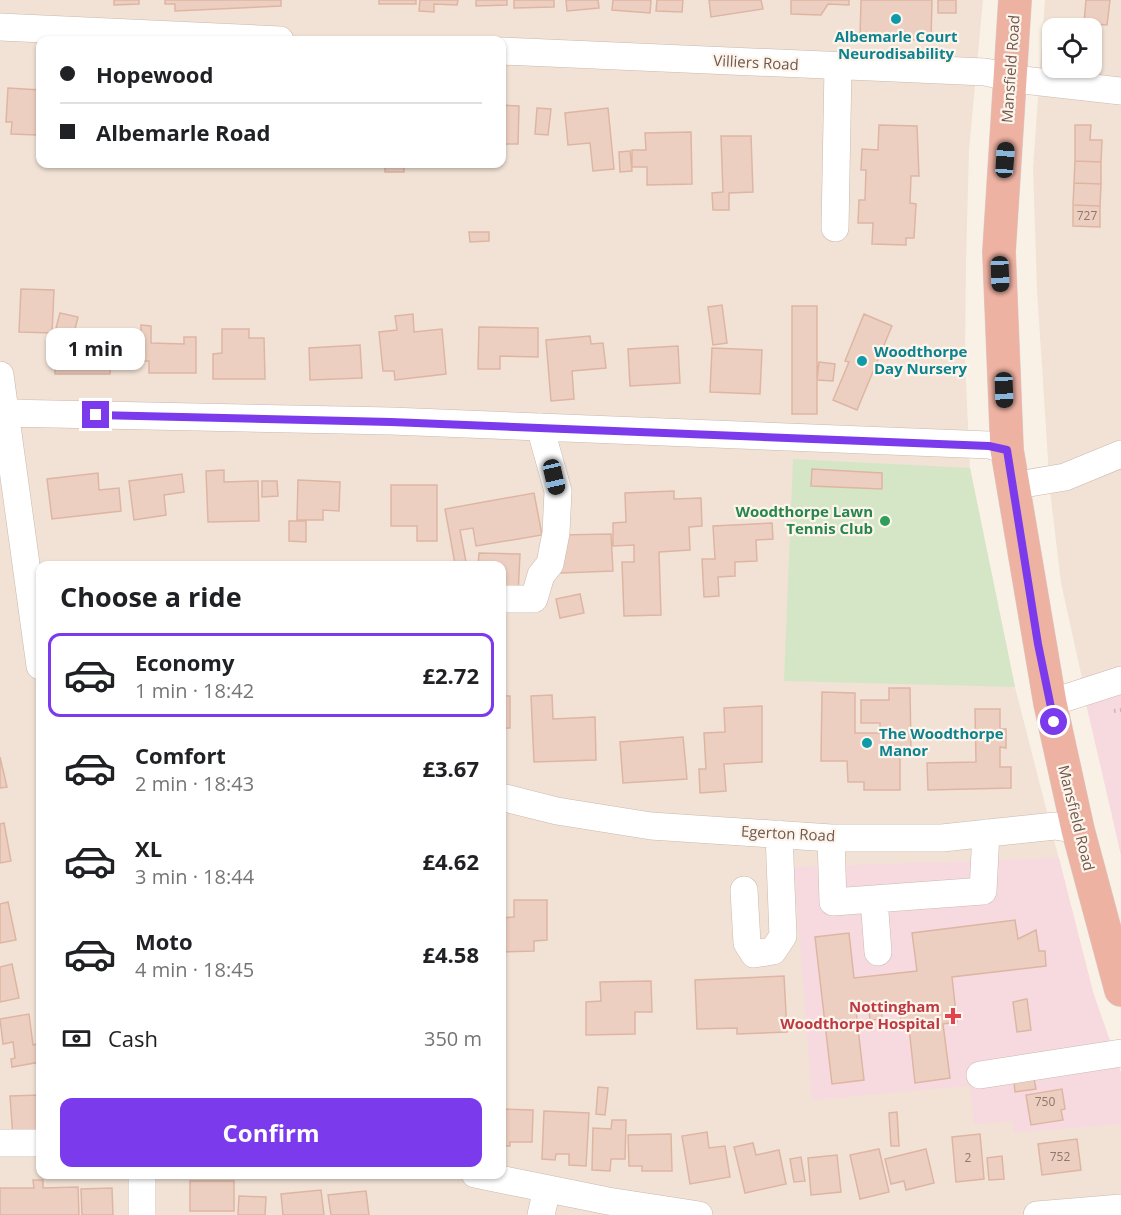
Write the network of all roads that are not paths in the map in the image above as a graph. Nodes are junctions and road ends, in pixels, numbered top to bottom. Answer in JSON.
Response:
{"nodes":[{"id":1,"x":1015,"y":0,"type":"edge"},
{"id":2,"x":0,"y":27,"type":"edge"},
{"id":3,"x":194,"y":36,"type":"edge"},
{"id":4,"x":506,"y":51,"type":"edge"},
{"id":5,"x":838,"y":67,"type":"junction"},
{"id":6,"x":1010,"y":78,"type":"junction"},
{"id":7,"x":1121,"y":91,"type":"edge"},
{"id":8,"x":836,"y":228,"type":"dead end"},
{"id":9,"x":0,"y":375,"type":"edge"},
{"id":10,"x":5,"y":413,"type":"junction"},
{"id":11,"x":540,"y":428,"type":"junction"},
{"id":12,"x":1007,"y":450,"type":"junction"},
{"id":13,"x":1121,"y":454,"type":"edge"},
{"id":14,"x":1012,"y":486,"type":"junction"},
{"id":15,"x":506,"y":599,"type":"edge"},
{"id":16,"x":36,"y":637,"type":"edge"},
{"id":17,"x":1121,"y":680,"type":"edge"},
{"id":18,"x":1050,"y":704,"type":"junction"},
{"id":19,"x":506,"y":798,"type":"edge"},
{"id":20,"x":1078,"y":830,"type":"junction"},
{"id":21,"x":986,"y":833,"type":"junction"},
{"id":22,"x":779,"y":834,"type":"junction"},
{"id":23,"x":831,"y":838,"type":"junction"},
{"id":24,"x":744,"y":890,"type":"dead end"},
{"id":25,"x":874,"y":899,"type":"junction"},
{"id":26,"x":878,"y":952,"type":"dead end"},
{"id":27,"x":1121,"y":990,"type":"edge"},
{"id":28,"x":1121,"y":1053,"type":"edge"},
{"id":29,"x":980,"y":1075,"type":"dead end"},
{"id":30,"x":0,"y":1143,"type":"edge"},
{"id":31,"x":36,"y":1143,"type":"edge"},
{"id":32,"x":142,"y":1179,"type":"edge"},
{"id":33,"x":499,"y":1179,"type":"edge"},
{"id":34,"x":547,"y":1189,"type":"junction"},
{"id":35,"x":1121,"y":1208,"type":"edge"},
{"id":36,"x":142,"y":1215,"type":"edge"},
{"id":37,"x":541,"y":1215,"type":"edge"},
{"id":38,"x":699,"y":1215,"type":"edge"},
{"id":39,"x":1037,"y":1215,"type":"edge"}],
"edges":[{"from":1,"to":6,"type":"highway","name":"Mansfield Road"},
{"from":2,"to":3,"type":"street"},
{"from":4,"to":5,"type":"street","name":"Villiers Road"},
{"from":5,"to":6,"type":"street","name":"Villiers Road"},
{"from":5,"to":8,"type":"street"},
{"from":6,"to":7,"type":"street","name":"Villiers Road"},
{"from":6,"to":12,"type":"highway","name":"Mansfield Road"},
{"from":9,"to":10,"type":"street"},
{"from":10,"to":11,"type":"street"},
{"from":10,"to":16,"type":"street"},
{"from":11,"to":12,"type":"street"},
{"from":11,"to":15,"type":"street"},
{"from":12,"to":14,"type":"highway","name":"Mansfield Road"},
{"from":13,"to":14,"type":"street"},
{"from":14,"to":18,"type":"highway","name":"Mansfield Road"},
{"from":17,"to":18,"type":"street"},
{"from":18,"to":20,"type":"highway","name":"Mansfield Road"},
{"from":19,"to":22,"type":"street","name":"Egerton Road"},
{"from":20,"to":21,"type":"street","name":"Egerton Road"},
{"from":20,"to":27,"type":"highway","name":"Mansfield Road"},
{"from":21,"to":23,"type":"street","name":"Egerton Road"},
{"from":21,"to":25,"type":"street"},
{"from":22,"to":23,"type":"street","name":"Egerton Road"},
{"from":22,"to":24,"type":"street"},
{"from":23,"to":25,"type":"street"},
{"from":25,"to":26,"type":"street"},
{"from":28,"to":29,"type":"street"},
{"from":30,"to":31,"type":"street"},
{"from":32,"to":36,"type":"street"},
{"from":33,"to":34,"type":"street"},
{"from":34,"to":37,"type":"street"},
{"from":34,"to":38,"type":"street"},
{"from":35,"to":39,"type":"street"}]}
